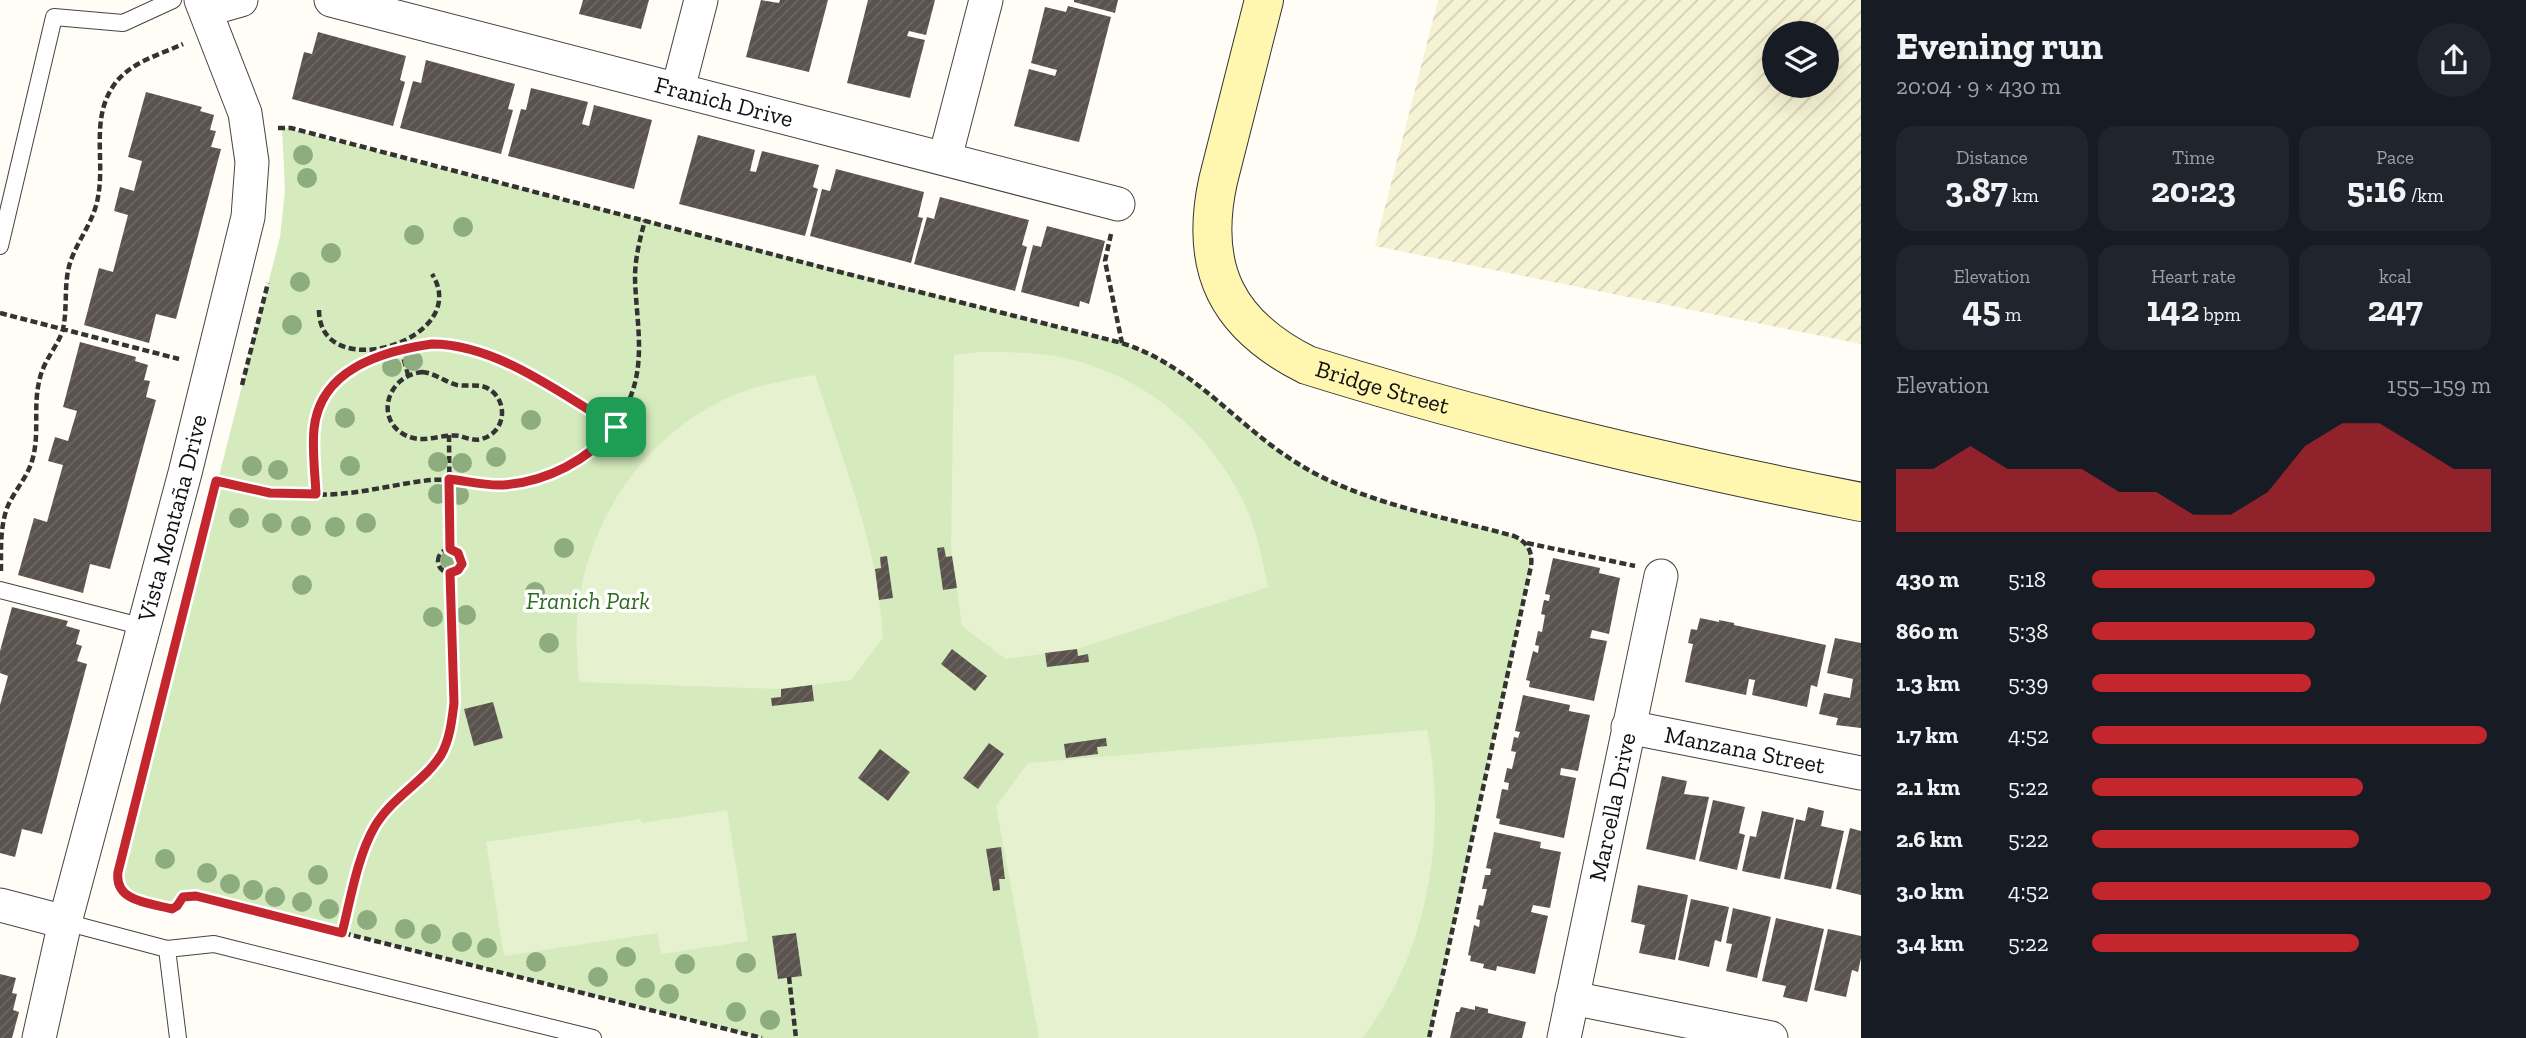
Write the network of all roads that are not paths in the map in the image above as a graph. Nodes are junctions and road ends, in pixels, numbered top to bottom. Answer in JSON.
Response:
{"nodes":[{"id":1,"x":55,"y":0,"type":"edge"},
{"id":2,"x":173,"y":0,"type":"edge"},
{"id":3,"x":241,"y":0,"type":"edge"},
{"id":4,"x":331,"y":0,"type":"edge"},
{"id":5,"x":701,"y":0,"type":"edge"},
{"id":6,"x":986,"y":0,"type":"edge"},
{"id":7,"x":1265,"y":0,"type":"edge"},
{"id":8,"x":203,"y":5,"type":"edge"},
{"id":9,"x":412,"y":10,"type":"edge"},
{"id":10,"x":54,"y":17,"type":"junction"},
{"id":11,"x":678,"y":89,"type":"junction"},
{"id":12,"x":945,"y":158,"type":"junction"},
{"id":13,"x":1118,"y":204,"type":"road end"},
{"id":14,"x":0,"y":246,"type":"edge"},
{"id":15,"x":1861,"y":502,"type":"edge"},
{"id":16,"x":1661,"y":576,"type":"road end"},
{"id":17,"x":0,"y":590,"type":"edge"},
{"id":18,"x":144,"y":627,"type":"junction"},
{"id":19,"x":1628,"y":727,"type":"junction"},
{"id":20,"x":1861,"y":773,"type":"edge"},
{"id":21,"x":0,"y":905,"type":"edge"},
{"id":22,"x":65,"y":922,"type":"junction"},
{"id":23,"x":167,"y":949,"type":"junction"},
{"id":24,"x":1572,"y":998,"type":"junction"},
{"id":25,"x":564,"y":1034,"type":"edge"},
{"id":26,"x":39,"y":1038,"type":"edge"},
{"id":27,"x":178,"y":1038,"type":"edge"},
{"id":28,"x":593,"y":1038,"type":"edge"},
{"id":29,"x":1563,"y":1038,"type":"edge"},
{"id":30,"x":1771,"y":1038,"type":"edge"}],
"edges":[{"from":1,"to":10,"type":"lane"},
{"from":2,"to":10,"type":"lane"},
{"from":3,"to":8,"type":"street"},
{"from":4,"to":9,"type":"street","name":"Franich Drive"},
{"from":5,"to":11,"type":"street"},
{"from":6,"to":12,"type":"street"},
{"from":7,"to":15,"type":"street","name":"Bridge Street"},
{"from":8,"to":18,"type":"street","name":"Vista Montaña Drive"},
{"from":9,"to":11,"type":"street","name":"Franich Drive"},
{"from":10,"to":14,"type":"lane"},
{"from":11,"to":12,"type":"street","name":"Franich Drive"},
{"from":12,"to":13,"type":"street","name":"Franich Drive"},
{"from":16,"to":19,"type":"street","name":"Marcella Drive"},
{"from":17,"to":18,"type":"lane"},
{"from":18,"to":22,"type":"street","name":"Vista Montaña Drive"},
{"from":19,"to":20,"type":"street","name":"Manzana Street"},
{"from":19,"to":24,"type":"street","name":"Marcella Drive"},
{"from":21,"to":22,"type":"street"},
{"from":22,"to":23,"type":"lane"},
{"from":22,"to":26,"type":"street","name":"Vista Montaña Drive"},
{"from":23,"to":25,"type":"lane"},
{"from":23,"to":27,"type":"lane"},
{"from":24,"to":29,"type":"street","name":"Marcella Drive"},
{"from":24,"to":30,"type":"street"},
{"from":25,"to":28,"type":"lane"}]}
